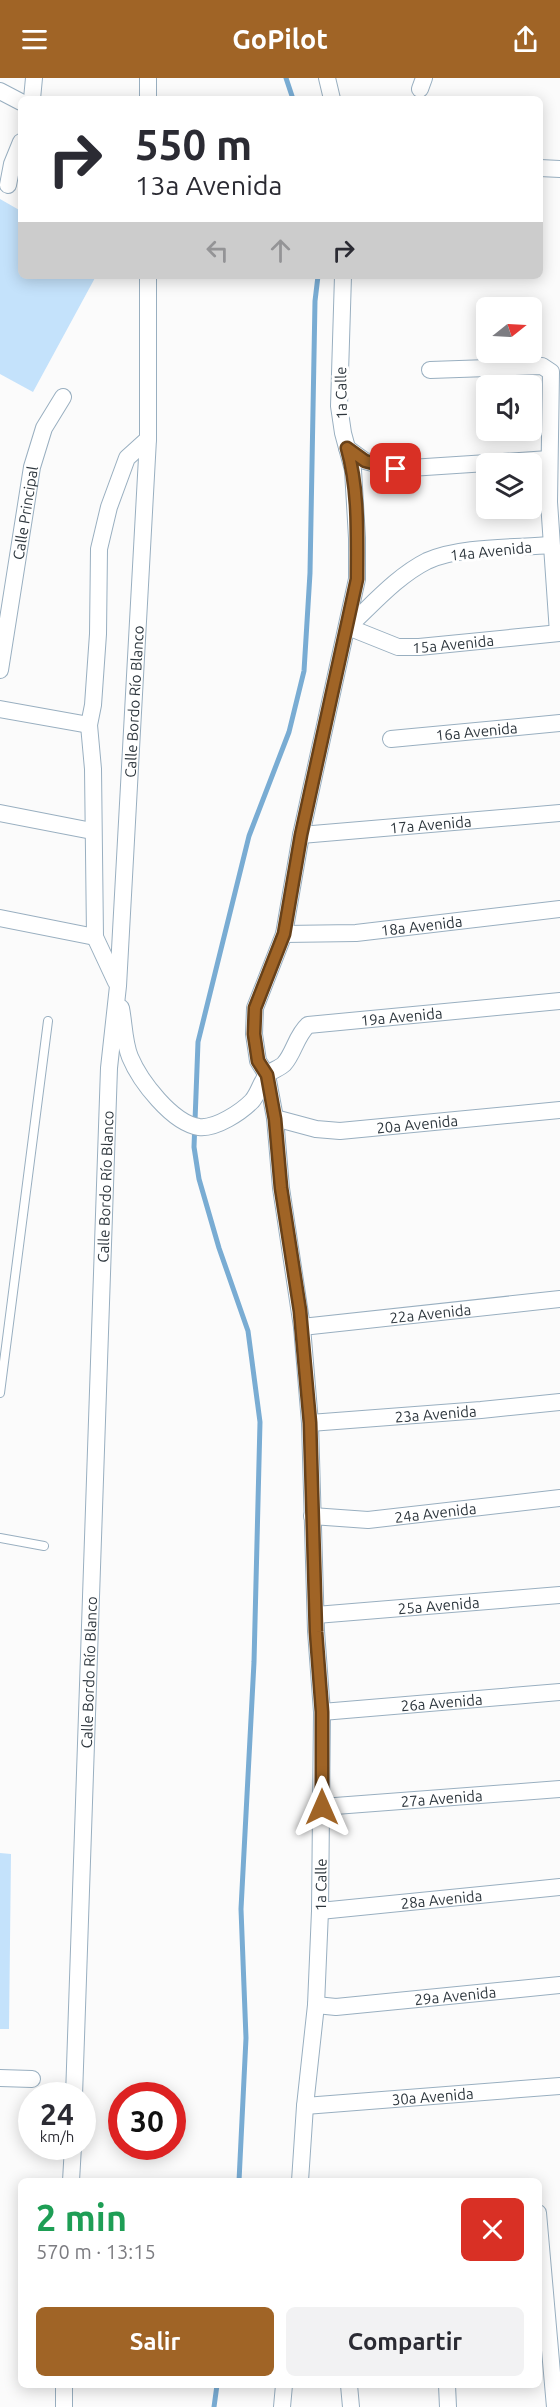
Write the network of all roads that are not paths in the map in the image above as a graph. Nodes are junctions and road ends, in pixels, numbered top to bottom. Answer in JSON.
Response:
{"nodes":[{"id":1,"x":34,"y":78,"type":"edge"},
{"id":2,"x":148,"y":78,"type":"edge"},
{"id":3,"x":327,"y":78,"type":"edge"},
{"id":4,"x":0,"y":92,"type":"edge"},
{"id":5,"x":32,"y":96,"type":"edge"},
{"id":6,"x":148,"y":96,"type":"edge"},
{"id":7,"x":331,"y":96,"type":"edge"},
{"id":8,"x":18,"y":101,"type":"edge"},
{"id":9,"x":18,"y":149,"type":"edge"},
{"id":10,"x":543,"y":168,"type":"edge"},
{"id":11,"x":560,"y":170,"type":"edge"},
{"id":12,"x":8,"y":185,"type":"dead end"},
{"id":13,"x":148,"y":279,"type":"edge"},
{"id":14,"x":343,"y":279,"type":"edge"},
{"id":15,"x":430,"y":370,"type":"dead end"},
{"id":16,"x":63,"y":397,"type":"dead end"},
{"id":17,"x":555,"y":401,"type":"edge"},
{"id":18,"x":148,"y":439,"type":"junction"},
{"id":19,"x":347,"y":448,"type":"junction"},
{"id":20,"x":549,"y":459,"type":"junction"},
{"id":21,"x":554,"y":503,"type":"edge"},
{"id":22,"x":551,"y":545,"type":"junction"},
{"id":23,"x":348,"y":627,"type":"junction"},
{"id":24,"x":559,"y":633,"type":"edge"},
{"id":25,"x":0,"y":670,"type":"edge"},
{"id":26,"x":0,"y":709,"type":"edge"},
{"id":27,"x":560,"y":723,"type":"edge"},
{"id":28,"x":89,"y":726,"type":"junction"},
{"id":29,"x":391,"y":739,"type":"dead end"},
{"id":30,"x":0,"y":813,"type":"edge"},
{"id":31,"x":560,"y":813,"type":"edge"},
{"id":32,"x":92,"y":831,"type":"junction"},
{"id":33,"x":301,"y":835,"type":"junction"},
{"id":34,"x":560,"y":909,"type":"edge"},
{"id":35,"x":0,"y":918,"type":"edge"},
{"id":36,"x":284,"y":934,"type":"junction"},
{"id":37,"x":95,"y":938,"type":"junction"},
{"id":38,"x":118,"y":986,"type":"junction"},
{"id":39,"x":560,"y":1001,"type":"edge"},
{"id":40,"x":48,"y":1021,"type":"dead end"},
{"id":41,"x":267,"y":1075,"type":"junction"},
{"id":42,"x":560,"y":1110,"type":"edge"},
{"id":43,"x":275,"y":1119,"type":"junction"},
{"id":44,"x":560,"y":1299,"type":"edge"},
{"id":45,"x":302,"y":1327,"type":"junction"},
{"id":46,"x":0,"y":1393,"type":"edge"},
{"id":47,"x":560,"y":1402,"type":"edge"},
{"id":48,"x":310,"y":1423,"type":"junction"},
{"id":49,"x":560,"y":1498,"type":"edge"},
{"id":50,"x":312,"y":1516,"type":"junction"},
{"id":51,"x":0,"y":1538,"type":"edge"},
{"id":52,"x":44,"y":1546,"type":"dead end"},
{"id":53,"x":560,"y":1595,"type":"edge"},
{"id":54,"x":316,"y":1615,"type":"junction"},
{"id":55,"x":560,"y":1692,"type":"edge"},
{"id":56,"x":322,"y":1712,"type":"junction"},
{"id":57,"x":560,"y":1789,"type":"edge"},
{"id":58,"x":322,"y":1807,"type":"junction"},
{"id":59,"x":560,"y":1887,"type":"edge"},
{"id":60,"x":320,"y":1911,"type":"junction"},
{"id":61,"x":560,"y":1985,"type":"edge"},
{"id":62,"x":316,"y":2005,"type":"junction"},
{"id":63,"x":0,"y":2078,"type":"edge"},
{"id":64,"x":32,"y":2079,"type":"dead end"},
{"id":65,"x":74,"y":2082,"type":"edge"},
{"id":66,"x":560,"y":2086,"type":"edge"},
{"id":67,"x":305,"y":2106,"type":"junction"},
{"id":68,"x":72,"y":2160,"type":"edge"},
{"id":69,"x":71,"y":2178,"type":"edge"},
{"id":70,"x":300,"y":2178,"type":"edge"},
{"id":71,"x":542,"y":2250,"type":"edge"},
{"id":72,"x":64,"y":2388,"type":"edge"},
{"id":73,"x":284,"y":2388,"type":"edge"},
{"id":74,"x":349,"y":2388,"type":"edge"},
{"id":75,"x":447,"y":2388,"type":"edge"},
{"id":76,"x":64,"y":2407,"type":"edge"},
{"id":77,"x":282,"y":2407,"type":"edge"},
{"id":78,"x":351,"y":2407,"type":"edge"},
{"id":79,"x":448,"y":2407,"type":"edge"},
{"id":80,"x":555,"y":2407,"type":"edge"}],
"edges":[{"from":1,"to":5,"type":"street"},
{"from":2,"to":6,"type":"street"},
{"from":3,"to":7,"type":"street"},
{"from":4,"to":8,"type":"street"},
{"from":9,"to":12,"type":"street"},
{"from":10,"to":11,"type":"street"},
{"from":13,"to":18,"type":"street","name":"Calle Bordo Río Blanco"},
{"from":14,"to":19,"type":"street","name":"1a Calle"},
{"from":15,"to":17,"type":"street"},
{"from":16,"to":25,"type":"street","name":"Calle Principal"},
{"from":17,"to":20,"type":"street"},
{"from":18,"to":28,"type":"street"},
{"from":18,"to":38,"type":"street","name":"Calle Bordo Río Blanco"},
{"from":19,"to":20,"type":"street"},
{"from":19,"to":23,"type":"street","name":"1a Calle"},
{"from":20,"to":21,"type":"street"},
{"from":21,"to":22,"type":"street"},
{"from":22,"to":23,"type":"street","name":"14a Avenida"},
{"from":22,"to":24,"type":"street"},
{"from":23,"to":24,"type":"street","name":"15a Avenida"},
{"from":23,"to":33,"type":"street","name":"1a Calle"},
{"from":26,"to":28,"type":"street"},
{"from":27,"to":29,"type":"street","name":"16a Avenida"},
{"from":28,"to":32,"type":"street"},
{"from":30,"to":32,"type":"street"},
{"from":31,"to":33,"type":"street","name":"17a Avenida"},
{"from":32,"to":37,"type":"street"},
{"from":33,"to":36,"type":"street","name":"1a Calle"},
{"from":34,"to":36,"type":"street","name":"18a Avenida"},
{"from":35,"to":37,"type":"street"},
{"from":36,"to":41,"type":"street","name":"1a Calle"},
{"from":37,"to":38,"type":"street"},
{"from":38,"to":41,"type":"street"},
{"from":38,"to":65,"type":"street","name":"Calle Bordo Río Blanco"},
{"from":39,"to":41,"type":"street","name":"19a Avenida"},
{"from":40,"to":46,"type":"lane"},
{"from":41,"to":43,"type":"street","name":"1a Calle"},
{"from":42,"to":43,"type":"street","name":"20a Avenida"},
{"from":43,"to":45,"type":"street","name":"1a Calle"},
{"from":44,"to":45,"type":"street","name":"22a Avenida"},
{"from":45,"to":48,"type":"street","name":"1a Calle"},
{"from":47,"to":48,"type":"street","name":"23a Avenida"},
{"from":48,"to":50,"type":"street","name":"1a Calle"},
{"from":49,"to":50,"type":"street","name":"24a Avenida"},
{"from":50,"to":54,"type":"street","name":"1a Calle"},
{"from":51,"to":52,"type":"lane"},
{"from":53,"to":54,"type":"street","name":"25a Avenida"},
{"from":54,"to":56,"type":"street","name":"1a Calle"},
{"from":55,"to":56,"type":"street","name":"26a Avenida"},
{"from":56,"to":58,"type":"street","name":"1a Calle"},
{"from":57,"to":58,"type":"street","name":"27a Avenida"},
{"from":58,"to":60,"type":"street","name":"1a Calle"},
{"from":59,"to":60,"type":"street","name":"28a Avenida"},
{"from":60,"to":62,"type":"street","name":"1a Calle"},
{"from":61,"to":62,"type":"street","name":"29a Avenida"},
{"from":62,"to":67,"type":"street","name":"1a Calle"},
{"from":63,"to":64,"type":"street"},
{"from":66,"to":67,"type":"street","name":"30a Avenida"},
{"from":67,"to":70,"type":"street","name":"1a Calle"},
{"from":68,"to":69,"type":"street"},
{"from":71,"to":80,"type":"street"},
{"from":72,"to":76,"type":"street"},
{"from":73,"to":77,"type":"street"},
{"from":74,"to":78,"type":"street"},
{"from":75,"to":79,"type":"street"}]}
